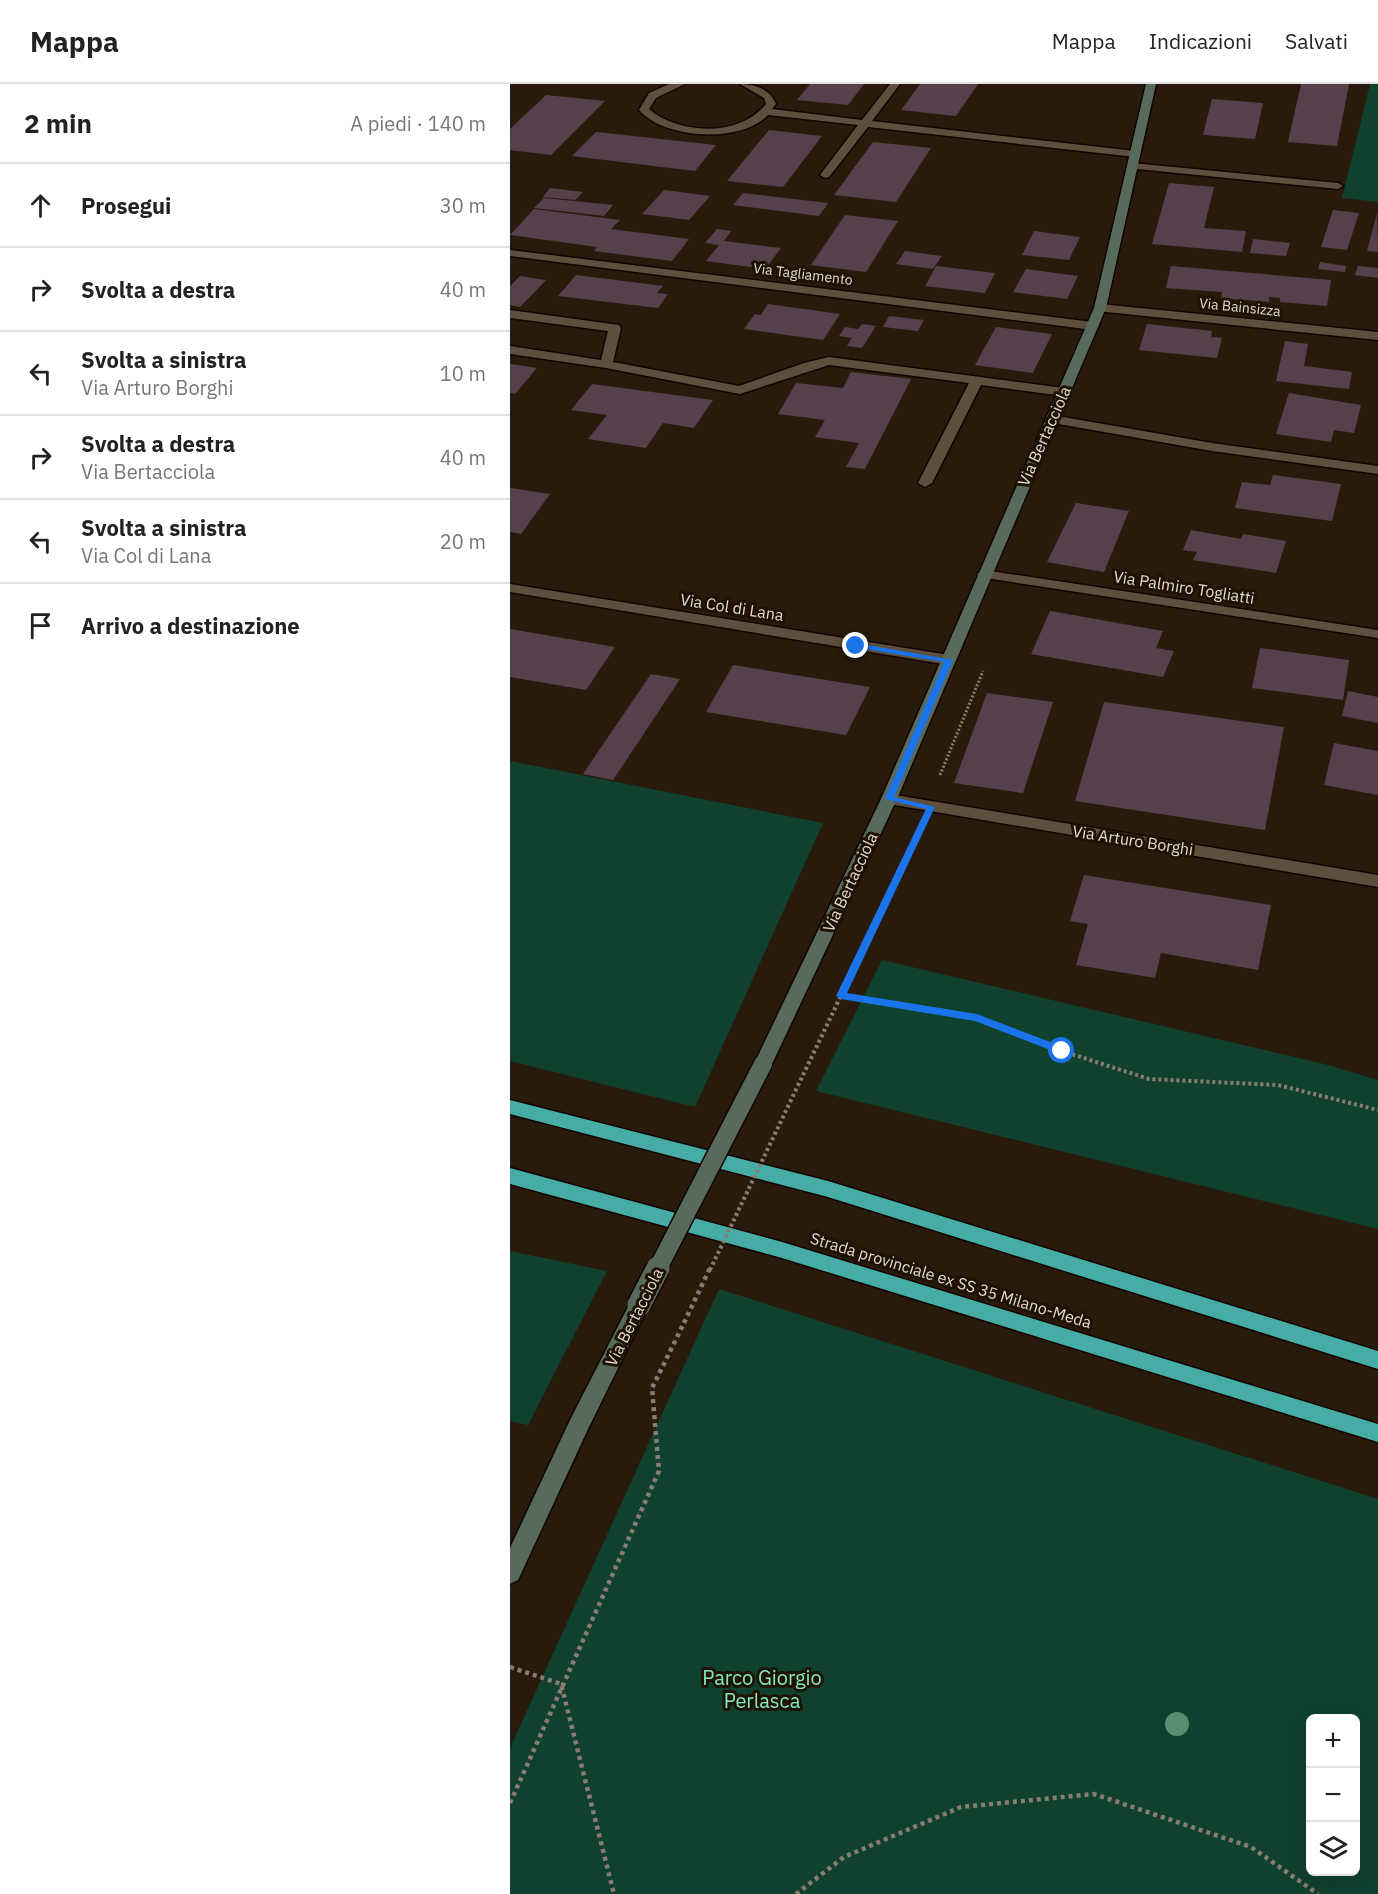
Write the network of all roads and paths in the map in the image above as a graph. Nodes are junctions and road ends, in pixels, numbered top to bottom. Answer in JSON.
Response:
{"nodes":[{"id":1,"x":680,"y":84,"type":"edge"},
{"id":2,"x":745,"y":84,"type":"edge"},
{"id":3,"x":895,"y":84,"type":"edge"},
{"id":4,"x":1151,"y":84,"type":"edge"},
{"id":5,"x":768,"y":112,"type":"junction"},
{"id":6,"x":865,"y":124,"type":"junction"},
{"id":7,"x":1133,"y":160,"type":"junction"},
{"id":8,"x":825,"y":175,"type":"dead end"},
{"id":9,"x":1338,"y":186,"type":"dead end"},
{"id":10,"x":510,"y":253,"type":"edge"},
{"id":11,"x":1100,"y":308,"type":"junction"},
{"id":12,"x":510,"y":314,"type":"edge"},
{"id":13,"x":1093,"y":326,"type":"junction"},
{"id":14,"x":1378,"y":336,"type":"edge"},
{"id":15,"x":510,"y":350,"type":"edge"},
{"id":16,"x":606,"y":364,"type":"junction"},
{"id":17,"x":977,"y":381,"type":"junction"},
{"id":18,"x":1064,"y":392,"type":"junction"},
{"id":19,"x":1052,"y":420,"type":"junction"},
{"id":20,"x":1378,"y":470,"type":"edge"},
{"id":21,"x":925,"y":483,"type":"dead end"},
{"id":22,"x":984,"y":574,"type":"junction"},
{"id":23,"x":510,"y":588,"type":"edge"},
{"id":24,"x":1378,"y":634,"type":"edge"},
{"id":25,"x":949,"y":660,"type":"junction"},
{"id":26,"x":889,"y":799,"type":"junction"},
{"id":27,"x":931,"y":807,"type":"junction"},
{"id":28,"x":1378,"y":880,"type":"edge"},
{"id":29,"x":841,"y":996,"type":"junction"},
{"id":30,"x":510,"y":1107,"type":"edge"},
{"id":31,"x":1378,"y":1110,"type":"edge"},
{"id":32,"x":510,"y":1176,"type":"edge"},
{"id":33,"x":1378,"y":1360,"type":"edge"},
{"id":34,"x":1378,"y":1433,"type":"edge"},
{"id":35,"x":510,"y":1573,"type":"edge"},
{"id":36,"x":510,"y":1667,"type":"edge"},
{"id":37,"x":561,"y":1684,"type":"junction"},
{"id":38,"x":510,"y":1803,"type":"edge"},
{"id":39,"x":614,"y":1894,"type":"edge"},
{"id":40,"x":796,"y":1894,"type":"edge"},
{"id":41,"x":1318,"y":1894,"type":"edge"}],
"edges":[{"from":1,"to":5,"type":"street"},
{"from":2,"to":5,"type":"street"},
{"from":3,"to":6,"type":"street"},
{"from":4,"to":7,"type":"street","name":"Via Bertacciola"},
{"from":5,"to":6,"type":"street"},
{"from":6,"to":7,"type":"street"},
{"from":6,"to":8,"type":"street"},
{"from":7,"to":9,"type":"street"},
{"from":7,"to":11,"type":"street","name":"Via Bertacciola"},
{"from":10,"to":13,"type":"street","name":"Via Tagliamento"},
{"from":11,"to":13,"type":"street","name":"Via Bertacciola"},
{"from":11,"to":14,"type":"street","name":"Via Bainsizza"},
{"from":12,"to":16,"type":"street"},
{"from":13,"to":18,"type":"street","name":"Via Bertacciola"},
{"from":15,"to":16,"type":"street"},
{"from":16,"to":17,"type":"street"},
{"from":17,"to":18,"type":"street"},
{"from":17,"to":21,"type":"street"},
{"from":18,"to":19,"type":"street","name":"Via Bertacciola"},
{"from":19,"to":20,"type":"street"},
{"from":19,"to":22,"type":"street","name":"Via Bertacciola"},
{"from":22,"to":24,"type":"street","name":"Via Palmiro Togliatti"},
{"from":22,"to":25,"type":"street","name":"Via Bertacciola"},
{"from":23,"to":25,"type":"street","name":"Via Col di Lana"},
{"from":25,"to":26,"type":"street","name":"Via Bertacciola"},
{"from":26,"to":27,"type":"street","name":"Via Arturo Borghi"},
{"from":26,"to":35,"type":"street","name":"Via Bertacciola","bridge":true},
{"from":27,"to":28,"type":"street","name":"Via Arturo Borghi"},
{"from":27,"to":29,"type":"path"},
{"from":29,"to":31,"type":"path"},
{"from":29,"to":37,"type":"path","bridge":true},
{"from":30,"to":33,"type":"highway"},
{"from":32,"to":34,"type":"highway","name":"Strada provinciale ex SS 35 Milano-Meda"},
{"from":36,"to":37,"type":"path"},
{"from":37,"to":38,"type":"path"},
{"from":37,"to":39,"type":"path"},
{"from":40,"to":41,"type":"path"}]}
